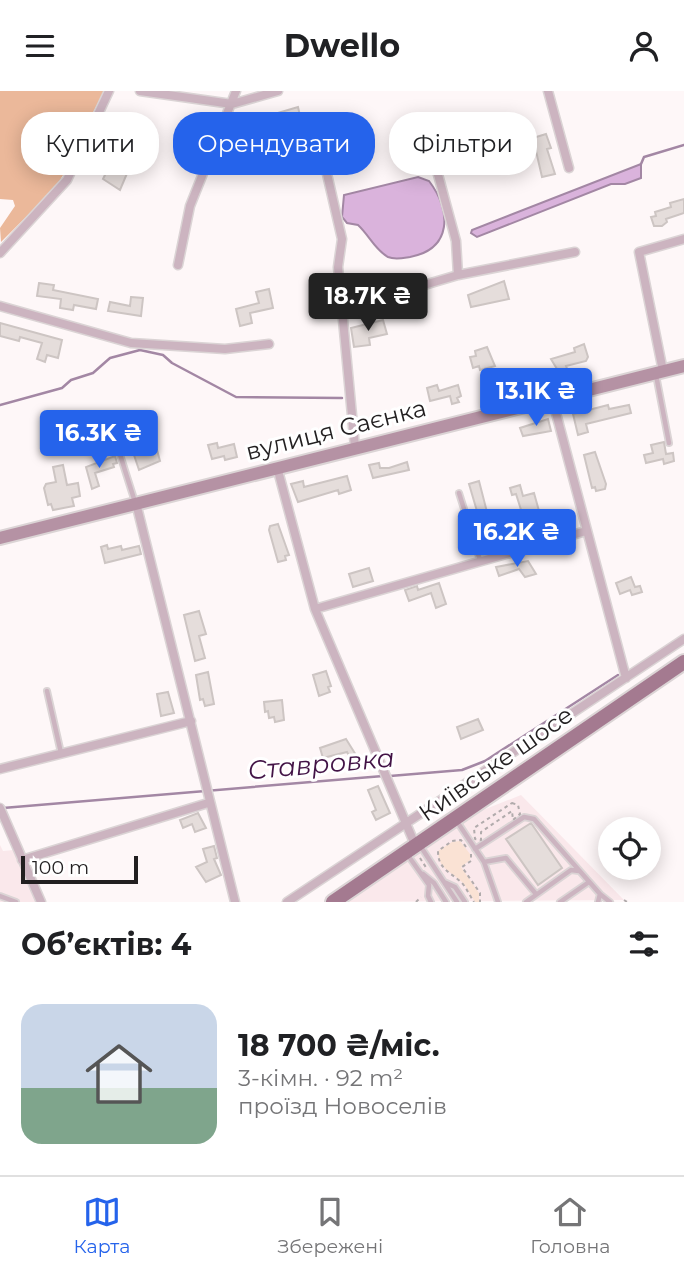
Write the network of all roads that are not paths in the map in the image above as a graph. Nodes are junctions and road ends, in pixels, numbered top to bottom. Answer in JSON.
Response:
{"nodes":[{"id":1,"x":110,"y":91,"type":"edge"},
{"id":2,"x":140,"y":91,"type":"edge"},
{"id":3,"x":236,"y":91,"type":"edge"},
{"id":4,"x":278,"y":91,"type":"edge"},
{"id":5,"x":548,"y":91,"type":"edge"},
{"id":6,"x":232,"y":103,"type":"junction"},
{"id":7,"x":569,"y":168,"type":"dead end"},
{"id":8,"x":327,"y":175,"type":"edge"},
{"id":9,"x":438,"y":175,"type":"edge"},
{"id":10,"x":684,"y":239,"type":"edge"},
{"id":11,"x":575,"y":252,"type":"dead end"},
{"id":12,"x":0,"y":253,"type":"edge"},
{"id":13,"x":177,"y":265,"type":"dead end"},
{"id":14,"x":458,"y":275,"type":"junction"},
{"id":15,"x":0,"y":306,"type":"edge"},
{"id":16,"x":343,"y":309,"type":"junction"},
{"id":17,"x":269,"y":344,"type":"dead end"},
{"id":18,"x":684,"y":366,"type":"edge"},
{"id":19,"x":659,"y":372,"type":"junction"},
{"id":20,"x":552,"y":398,"type":"junction"},
{"id":21,"x":110,"y":423,"type":"dead end"},
{"id":22,"x":669,"y":443,"type":"dead end"},
{"id":23,"x":355,"y":447,"type":"junction"},
{"id":24,"x":277,"y":467,"type":"junction"},
{"id":25,"x":459,"y":493,"type":"dead end"},
{"id":26,"x":136,"y":503,"type":"junction"},
{"id":27,"x":586,"y":531,"type":"junction"},
{"id":28,"x":0,"y":538,"type":"edge"},
{"id":29,"x":480,"y":560,"type":"junction"},
{"id":30,"x":315,"y":609,"type":"junction"},
{"id":31,"x":684,"y":639,"type":"edge"},
{"id":32,"x":684,"y":662,"type":"edge"},
{"id":33,"x":626,"y":678,"type":"junction"},
{"id":34,"x":47,"y":691,"type":"dead end"},
{"id":35,"x":191,"y":721,"type":"junction"},
{"id":36,"x":61,"y":754,"type":"junction"},
{"id":37,"x":0,"y":769,"type":"edge"},
{"id":38,"x":208,"y":803,"type":"junction"},
{"id":39,"x":0,"y":808,"type":"edge"},
{"id":40,"x":456,"y":820,"type":"junction"},
{"id":41,"x":405,"y":825,"type":"junction"},
{"id":42,"x":414,"y":848,"type":"junction"},
{"id":43,"x":475,"y":849,"type":"junction"},
{"id":44,"x":22,"y":860,"type":"junction"},
{"id":45,"x":484,"y":862,"type":"junction"},
{"id":46,"x":580,"y":872,"type":"junction"},
{"id":47,"x":422,"y":874,"type":"junction"},
{"id":48,"x":444,"y":882,"type":"junction"},
{"id":49,"x":589,"y":882,"type":"junction"},
{"id":50,"x":536,"y":894,"type":"junction"},
{"id":51,"x":600,"y":894,"type":"junction"},
{"id":52,"x":0,"y":896,"type":"edge"},
{"id":53,"x":427,"y":899,"type":"edge"},
{"id":54,"x":16,"y":902,"type":"edge"},
{"id":55,"x":41,"y":902,"type":"edge"},
{"id":56,"x":234,"y":902,"type":"edge"},
{"id":57,"x":287,"y":902,"type":"edge"},
{"id":58,"x":333,"y":902,"type":"edge"},
{"id":59,"x":431,"y":902,"type":"edge"},
{"id":60,"x":446,"y":902,"type":"edge"},
{"id":61,"x":457,"y":902,"type":"edge"},
{"id":62,"x":470,"y":902,"type":"edge"},
{"id":63,"x":498,"y":902,"type":"edge"},
{"id":64,"x":526,"y":902,"type":"edge"},
{"id":65,"x":560,"y":902,"type":"edge"},
{"id":66,"x":598,"y":902,"type":"edge"},
{"id":67,"x":610,"y":902,"type":"edge"}],
"edges":[{"from":1,"to":12,"type":"street"},
{"from":2,"to":6,"type":"street"},
{"from":3,"to":6,"type":"street"},
{"from":4,"to":6,"type":"street"},
{"from":5,"to":7,"type":"street"},
{"from":6,"to":13,"type":"street"},
{"from":8,"to":16,"type":"street"},
{"from":9,"to":14,"type":"street"},
{"from":10,"to":19,"type":"street"},
{"from":11,"to":14,"type":"street"},
{"from":14,"to":16,"type":"street"},
{"from":15,"to":17,"type":"street"},
{"from":16,"to":23,"type":"street"},
{"from":18,"to":19,"type":"street","name":"вулиця Саєнка"},
{"from":19,"to":20,"type":"street","name":"вулиця Саєнка"},
{"from":19,"to":22,"type":"lane"},
{"from":20,"to":23,"type":"street","name":"вулиця Саєнка"},
{"from":20,"to":27,"type":"street"},
{"from":21,"to":26,"type":"lane"},
{"from":23,"to":24,"type":"street","name":"вулиця Саєнка"},
{"from":24,"to":26,"type":"street","name":"вулиця Саєнка"},
{"from":24,"to":30,"type":"street"},
{"from":25,"to":29,"type":"lane"},
{"from":26,"to":28,"type":"street","name":"вулиця Саєнка"},
{"from":26,"to":35,"type":"street"},
{"from":27,"to":29,"type":"street"},
{"from":27,"to":33,"type":"street"},
{"from":29,"to":30,"type":"street"},
{"from":30,"to":41,"type":"street"},
{"from":31,"to":33,"type":"street"},
{"from":32,"to":40,"type":"main road","name":"Київське шосе"},
{"from":33,"to":41,"type":"street"},
{"from":34,"to":36,"type":"lane"},
{"from":35,"to":36,"type":"street"},
{"from":35,"to":38,"type":"street"},
{"from":36,"to":37,"type":"street"},
{"from":38,"to":44,"type":"street"},
{"from":38,"to":56,"type":"street"},
{"from":39,"to":44,"type":"street"},
{"from":40,"to":42,"type":"main road","name":"Київське шосе"},
{"from":40,"to":43,"type":"lane"},
{"from":41,"to":42,"type":"street"},
{"from":41,"to":57,"type":"street"},
{"from":42,"to":47,"type":"lane"},
{"from":42,"to":48,"type":"lane"},
{"from":42,"to":58,"type":"main road","name":"Київське шосе"},
{"from":43,"to":45,"type":"lane"},
{"from":43,"to":46,"type":"lane"},
{"from":44,"to":55,"type":"street"},
{"from":45,"to":50,"type":"lane"},
{"from":45,"to":63,"type":"lane"},
{"from":46,"to":49,"type":"lane"},
{"from":46,"to":50,"type":"lane"},
{"from":47,"to":53,"type":"lane"},
{"from":47,"to":60,"type":"lane"},
{"from":48,"to":61,"type":"lane"},
{"from":48,"to":62,"type":"lane"},
{"from":49,"to":51,"type":"lane"},
{"from":49,"to":65,"type":"lane"},
{"from":50,"to":64,"type":"lane"},
{"from":51,"to":66,"type":"lane"},
{"from":51,"to":67,"type":"lane"},
{"from":52,"to":54,"type":"lane"},
{"from":53,"to":59,"type":"lane"}]}
